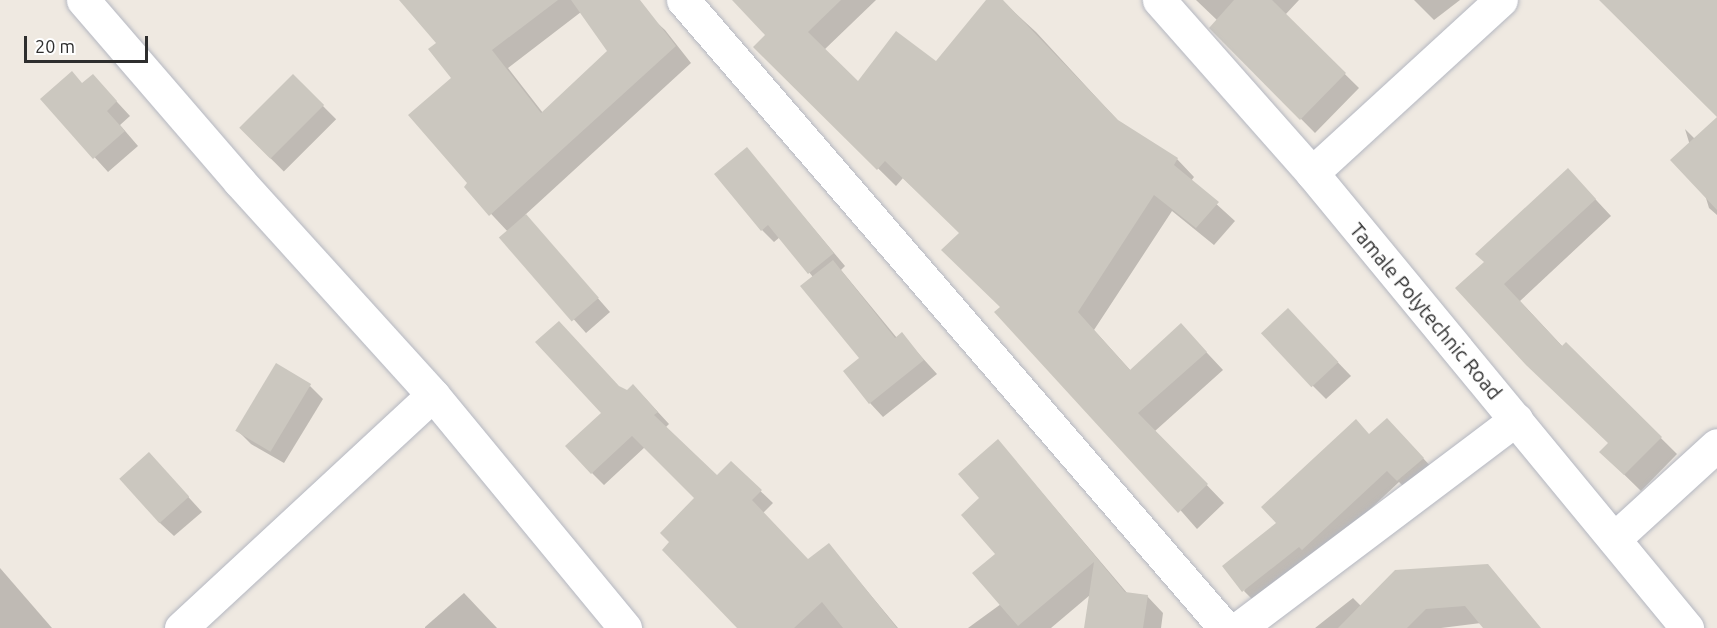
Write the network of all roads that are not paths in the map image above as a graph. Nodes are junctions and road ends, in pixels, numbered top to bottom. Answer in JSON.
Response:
{"nodes":[{"id":1,"x":83,"y":0,"type":"edge"},
{"id":2,"x":683,"y":0,"type":"edge"},
{"id":3,"x":1159,"y":0,"type":"edge"},
{"id":4,"x":1501,"y":0,"type":"edge"},
{"id":5,"x":1312,"y":173,"type":"junction"},
{"id":6,"x":433,"y":395,"type":"junction"},
{"id":7,"x":1516,"y":418,"type":"junction"},
{"id":8,"x":1717,"y":445,"type":"edge"},
{"id":9,"x":1614,"y":539,"type":"junction"},
{"id":10,"x":181,"y":628,"type":"edge"},
{"id":11,"x":625,"y":628,"type":"edge"},
{"id":12,"x":1225,"y":628,"type":"edge"},
{"id":13,"x":1239,"y":628,"type":"edge"},
{"id":14,"x":1687,"y":628,"type":"edge"}],
"edges":[{"from":1,"to":6,"type":"street"},
{"from":2,"to":12,"type":"street"},
{"from":3,"to":5,"type":"street","name":"Tamale Polytechnic Road"},
{"from":4,"to":5,"type":"street"},
{"from":5,"to":7,"type":"street","name":"Tamale Polytechnic Road"},
{"from":6,"to":10,"type":"street"},
{"from":6,"to":11,"type":"street"},
{"from":7,"to":9,"type":"street","name":"Tamale Polytechnic Road"},
{"from":7,"to":13,"type":"street"},
{"from":8,"to":9,"type":"street"},
{"from":9,"to":14,"type":"street","name":"Tamale Polytechnic Road"}]}
